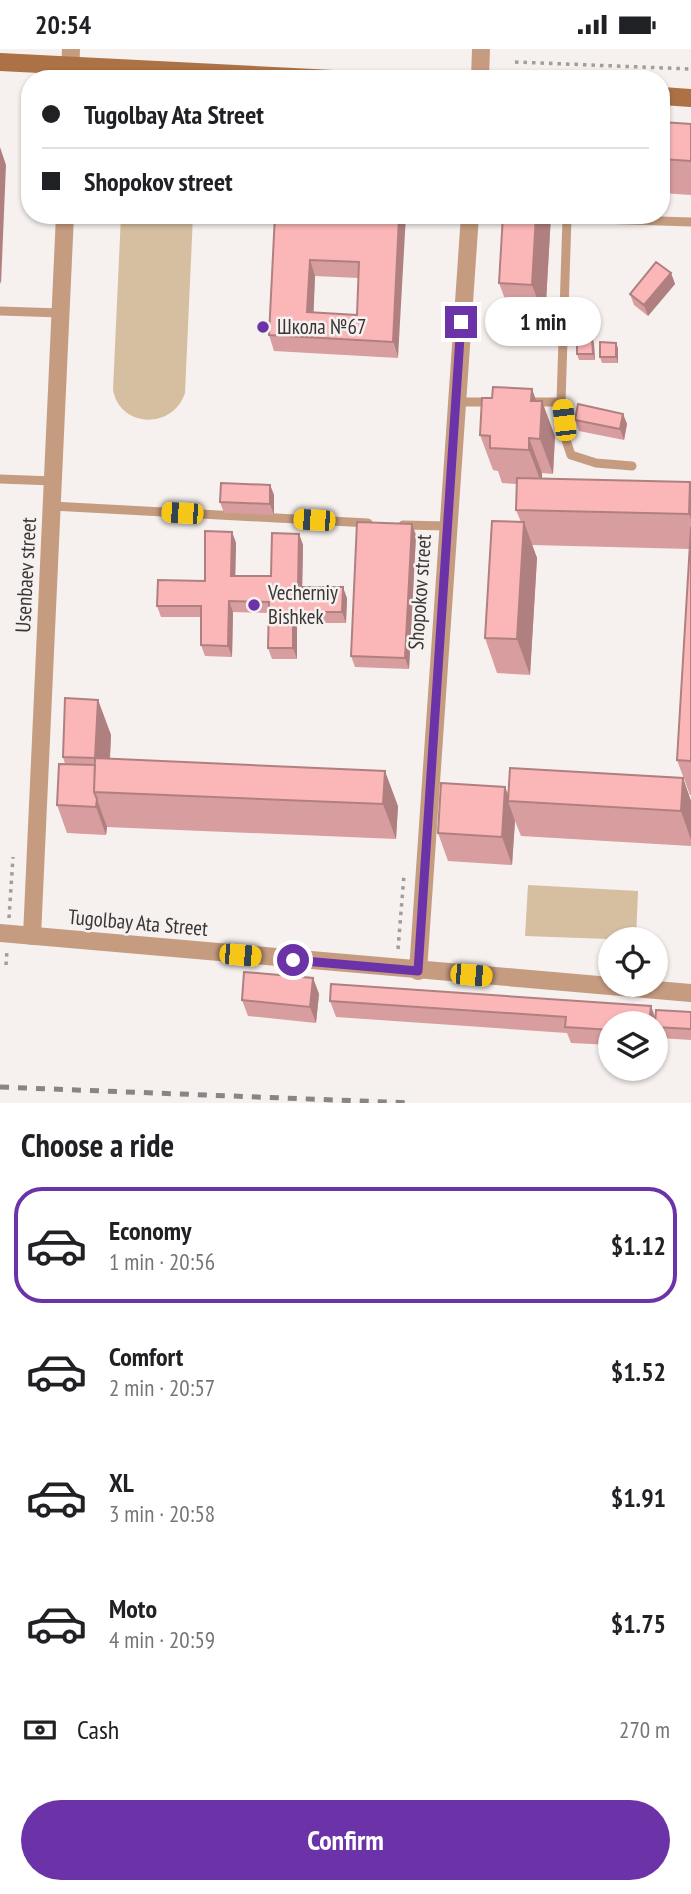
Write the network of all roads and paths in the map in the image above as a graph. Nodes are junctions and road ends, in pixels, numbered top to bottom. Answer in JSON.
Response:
{"nodes":[{"id":1,"x":481,"y":49,"type":"edge"},
{"id":2,"x":0,"y":62,"type":"edge"},
{"id":3,"x":515,"y":62,"type":"dead end"},
{"id":4,"x":71,"y":64,"type":"edge"},
{"id":5,"x":691,"y":69,"type":"edge"},
{"id":6,"x":175,"y":70,"type":"edge"},
{"id":7,"x":480,"y":70,"type":"edge"},
{"id":8,"x":670,"y":96,"type":"edge"},
{"id":9,"x":691,"y":97,"type":"edge"},
{"id":10,"x":670,"y":221,"type":"edge"},
{"id":11,"x":691,"y":222,"type":"edge"},
{"id":12,"x":65,"y":224,"type":"edge"},
{"id":13,"x":469,"y":224,"type":"edge"},
{"id":14,"x":567,"y":224,"type":"edge"},
{"id":15,"x":0,"y":311,"type":"edge"},
{"id":16,"x":61,"y":313,"type":"junction"},
{"id":17,"x":455,"y":402,"type":"junction"},
{"id":18,"x":507,"y":402,"type":"edge"},
{"id":19,"x":521,"y":402,"type":"edge"},
{"id":20,"x":561,"y":402,"type":"junction"},
{"id":21,"x":632,"y":466,"type":"dead end"},
{"id":22,"x":0,"y":479,"type":"edge"},
{"id":23,"x":53,"y":481,"type":"junction"},
{"id":24,"x":52,"y":506,"type":"junction"},
{"id":25,"x":378,"y":524,"type":"edge"},
{"id":26,"x":391,"y":525,"type":"edge"},
{"id":27,"x":447,"y":526,"type":"junction"},
{"id":28,"x":13,"y":857,"type":"dead end"},
{"id":29,"x":404,"y":875,"type":"dead end"},
{"id":30,"x":4,"y":934,"type":"edge"},
{"id":31,"x":32,"y":936,"type":"junction"},
{"id":32,"x":6,"y":965,"type":"dead end"},
{"id":33,"x":397,"y":969,"type":"junction"},
{"id":34,"x":418,"y":971,"type":"junction"},
{"id":35,"x":691,"y":993,"type":"edge"}],
"edges":[{"from":1,"to":7,"type":"street"},
{"from":2,"to":4,"type":"main road"},
{"from":3,"to":5,"type":"path"},
{"from":4,"to":6,"type":"main road"},
{"from":8,"to":9,"type":"main road"},
{"from":10,"to":11,"type":"lane"},
{"from":12,"to":16,"type":"street","name":"Usenbaev street"},
{"from":13,"to":17,"type":"street","name":"Shopokov street"},
{"from":14,"to":20,"type":"lane"},
{"from":15,"to":16,"type":"lane"},
{"from":16,"to":23,"type":"street","name":"Usenbaev street"},
{"from":17,"to":18,"type":"lane"},
{"from":17,"to":27,"type":"street","name":"Shopokov street"},
{"from":19,"to":20,"type":"lane"},
{"from":20,"to":21,"type":"lane"},
{"from":22,"to":23,"type":"lane"},
{"from":23,"to":24,"type":"street","name":"Usenbaev street"},
{"from":24,"to":25,"type":"lane"},
{"from":24,"to":31,"type":"street","name":"Usenbaev street"},
{"from":26,"to":27,"type":"lane"},
{"from":27,"to":34,"type":"street","name":"Shopokov street"},
{"from":28,"to":30,"type":"path"},
{"from":29,"to":33,"type":"path"},
{"from":30,"to":31,"type":"street","name":"Tugolbay Ata Street"},
{"from":30,"to":32,"type":"path"},
{"from":31,"to":33,"type":"street","name":"Tugolbay Ata Street"},
{"from":33,"to":34,"type":"street","name":"Tugolbay Ata Street"},
{"from":34,"to":35,"type":"street","name":"Tugolbay Ata Street"}]}
